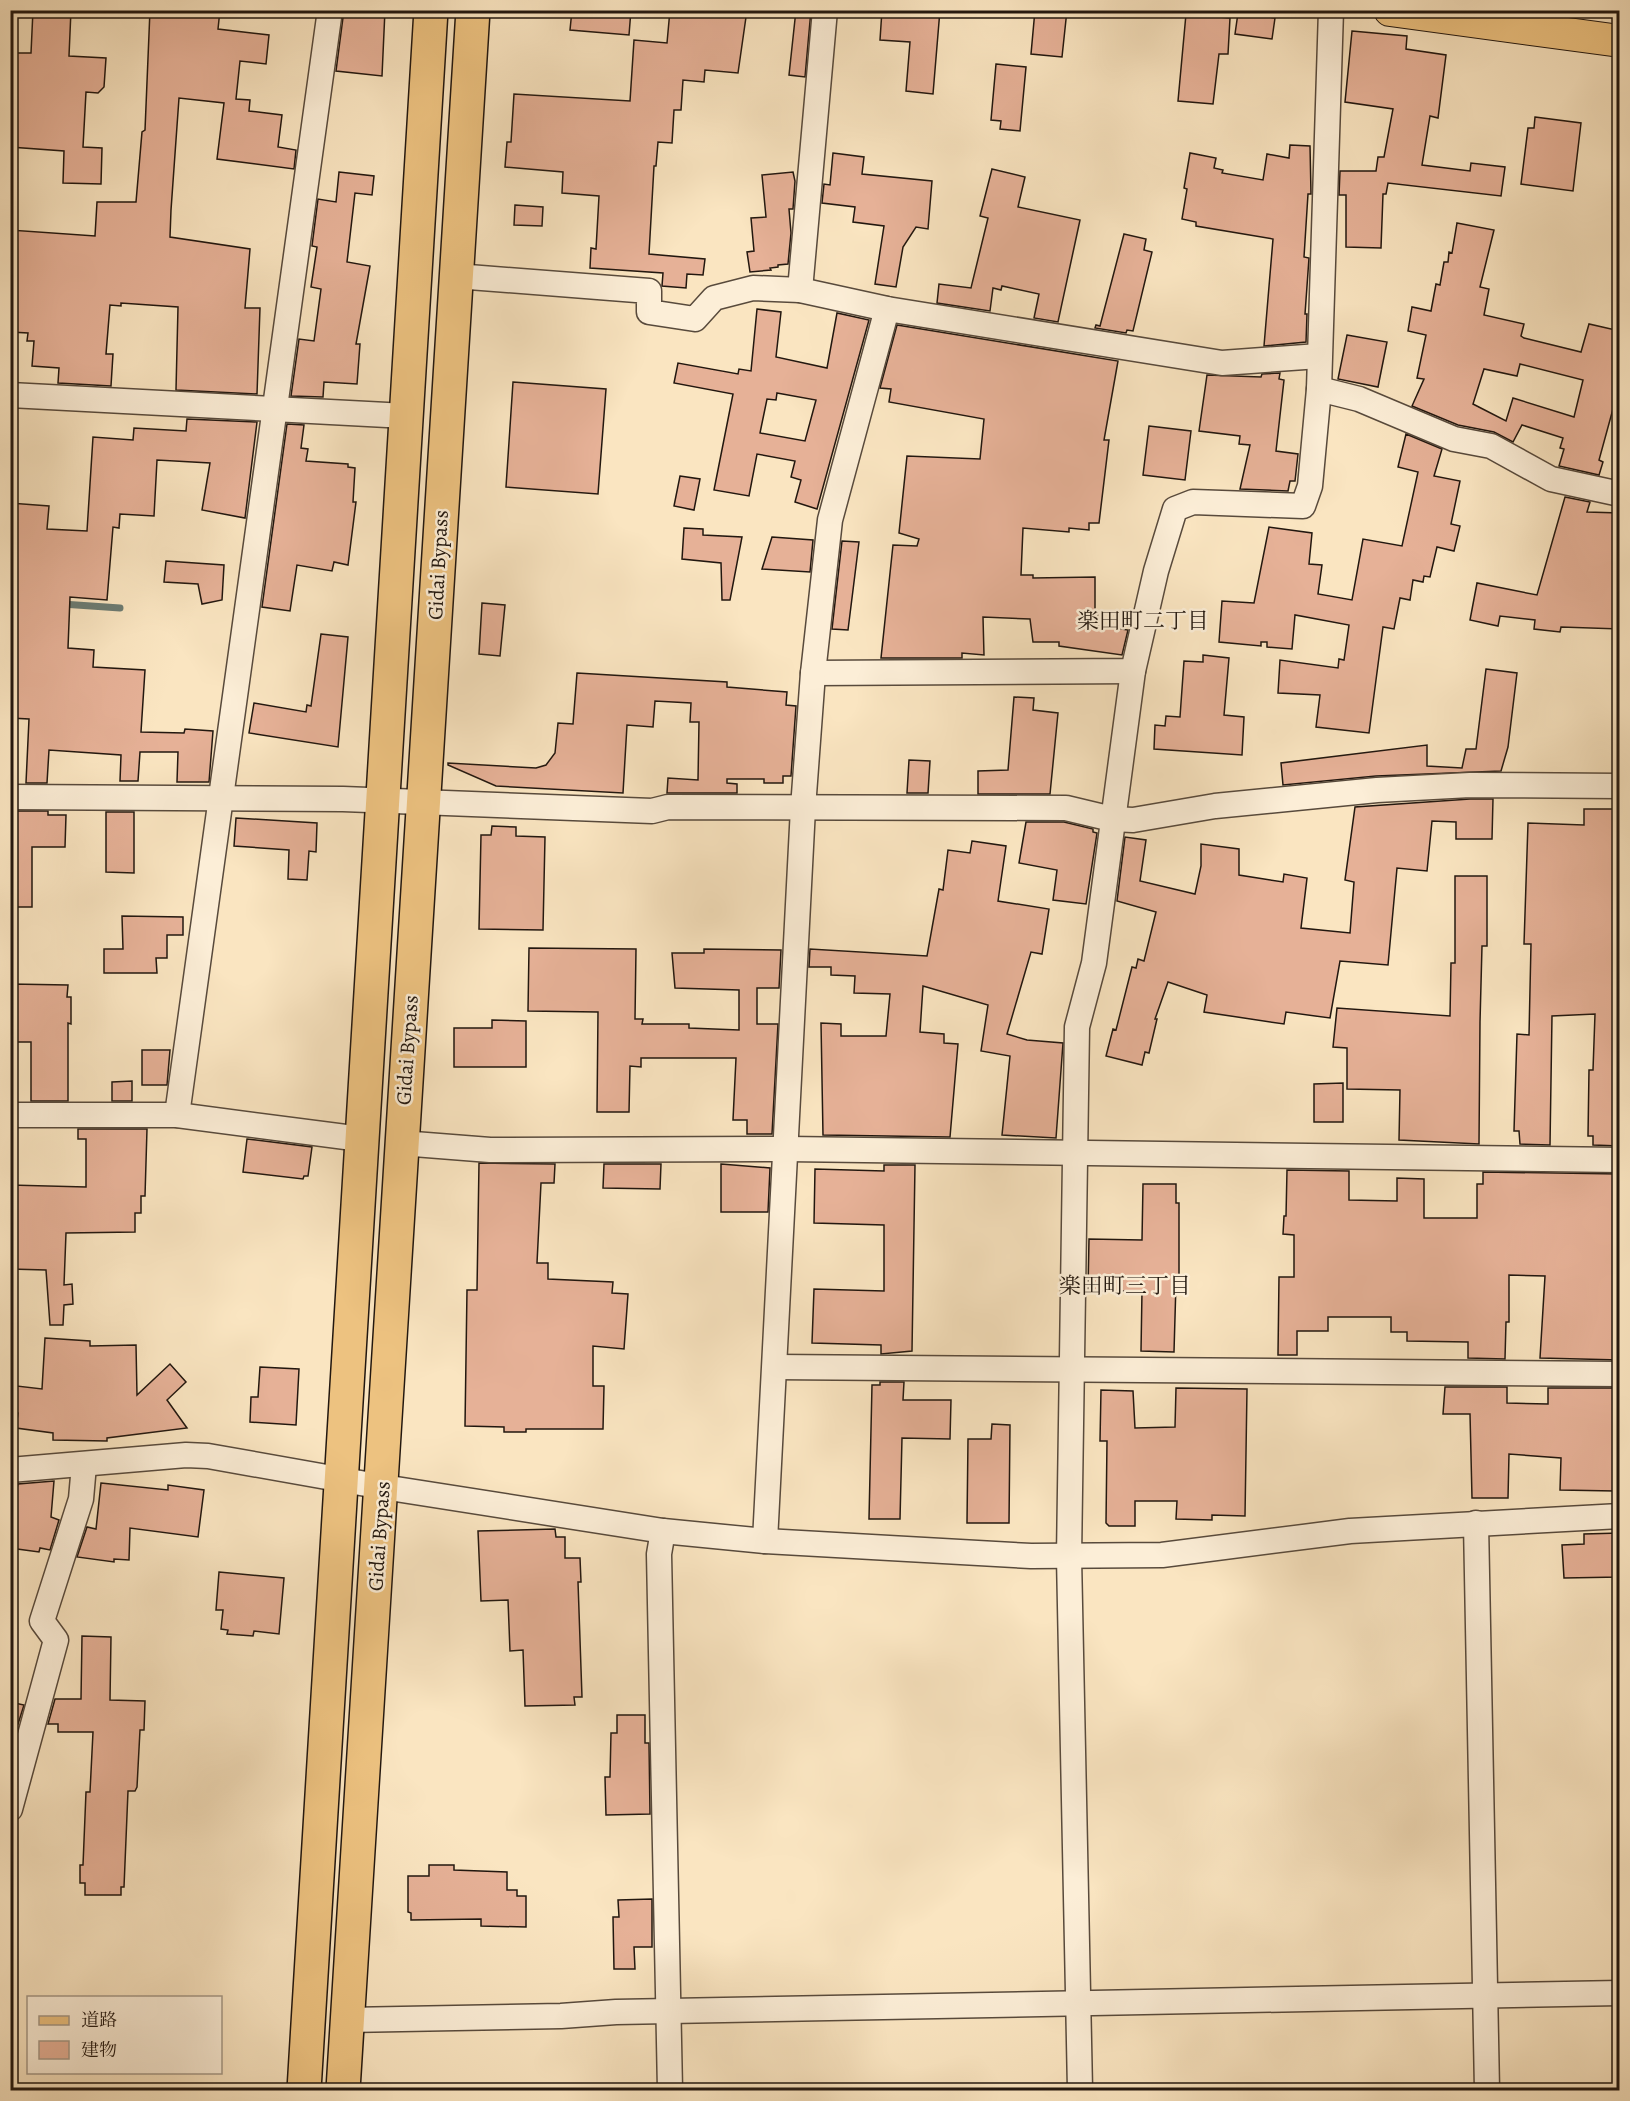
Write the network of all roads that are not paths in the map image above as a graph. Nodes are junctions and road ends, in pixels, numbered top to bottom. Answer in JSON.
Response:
{"nodes":[{"id":1,"x":330,"y":10,"type":"edge"},
{"id":2,"x":431,"y":10,"type":"edge"},
{"id":3,"x":473,"y":10,"type":"edge"},
{"id":4,"x":825,"y":10,"type":"edge"},
{"id":5,"x":1330,"y":10,"type":"edge"},
{"id":6,"x":1390,"y":10,"type":"edge"},
{"id":7,"x":1620,"y":41,"type":"edge"},
{"id":8,"x":456,"y":276,"type":"junction"},
{"id":9,"x":800,"y":290,"type":"junction"},
{"id":10,"x":887,"y":309,"type":"junction"},
{"id":11,"x":1319,"y":356,"type":"junction"},
{"id":12,"x":1319,"y":389,"type":"junction"},
{"id":13,"x":10,"y":395,"type":"edge"},
{"id":14,"x":275,"y":410,"type":"junction"},
{"id":15,"x":406,"y":416,"type":"junction"},
{"id":16,"x":1620,"y":494,"type":"edge"},
{"id":17,"x":1133,"y":671,"type":"junction"},
{"id":18,"x":813,"y":673,"type":"junction"},
{"id":19,"x":1620,"y":786,"type":"edge"},
{"id":20,"x":10,"y":796,"type":"edge"},
{"id":21,"x":220,"y":800,"type":"junction"},
{"id":22,"x":382,"y":801,"type":"junction"},
{"id":23,"x":424,"y":803,"type":"junction"},
{"id":24,"x":803,"y":808,"type":"junction"},
{"id":25,"x":1112,"y":819,"type":"junction"},
{"id":26,"x":10,"y":1115,"type":"edge"},
{"id":27,"x":177,"y":1115,"type":"junction"},
{"id":28,"x":361,"y":1139,"type":"junction"},
{"id":29,"x":401,"y":1143,"type":"junction"},
{"id":30,"x":787,"y":1149,"type":"junction"},
{"id":31,"x":1074,"y":1152,"type":"junction"},
{"id":32,"x":1620,"y":1160,"type":"edge"},
{"id":33,"x":775,"y":1367,"type":"junction"},
{"id":34,"x":1071,"y":1370,"type":"junction"},
{"id":35,"x":1620,"y":1374,"type":"edge"},
{"id":36,"x":84,"y":1465,"type":"junction"},
{"id":37,"x":10,"y":1470,"type":"edge"},
{"id":38,"x":342,"y":1479,"type":"junction"},
{"id":39,"x":383,"y":1487,"type":"junction"},
{"id":40,"x":1620,"y":1516,"type":"edge"},
{"id":41,"x":1476,"y":1523,"type":"junction"},
{"id":42,"x":663,"y":1531,"type":"junction"},
{"id":43,"x":765,"y":1541,"type":"junction"},
{"id":44,"x":1069,"y":1557,"type":"junction"},
{"id":45,"x":10,"y":1809,"type":"edge"},
{"id":46,"x":1620,"y":1993,"type":"edge"},
{"id":47,"x":1485,"y":1995,"type":"junction"},
{"id":48,"x":1078,"y":2005,"type":"junction"},
{"id":49,"x":669,"y":2013,"type":"junction"},
{"id":50,"x":347,"y":2020,"type":"junction"},
{"id":51,"x":304,"y":2091,"type":"edge"},
{"id":52,"x":343,"y":2091,"type":"edge"},
{"id":53,"x":670,"y":2091,"type":"edge"},
{"id":54,"x":1080,"y":2091,"type":"edge"},
{"id":55,"x":1487,"y":2091,"type":"edge"}],
"edges":[{"from":1,"to":14,"type":"street"},
{"from":2,"to":15,"type":"highway","name":"Gidai Bypass"},
{"from":3,"to":8,"type":"highway","name":"Gidai Bypass"},
{"from":4,"to":9,"type":"street"},
{"from":5,"to":11,"type":"street"},
{"from":6,"to":7,"type":"main road"},
{"from":8,"to":9,"type":"street"},
{"from":8,"to":23,"type":"highway","name":"Gidai Bypass"},
{"from":9,"to":10,"type":"street"},
{"from":10,"to":11,"type":"street"},
{"from":10,"to":18,"type":"street"},
{"from":11,"to":12,"type":"street"},
{"from":12,"to":16,"type":"street"},
{"from":12,"to":17,"type":"street"},
{"from":13,"to":14,"type":"street"},
{"from":14,"to":15,"type":"street"},
{"from":14,"to":21,"type":"street"},
{"from":15,"to":22,"type":"highway","name":"Gidai Bypass"},
{"from":17,"to":18,"type":"street"},
{"from":17,"to":25,"type":"street"},
{"from":18,"to":24,"type":"street"},
{"from":19,"to":25,"type":"street"},
{"from":20,"to":21,"type":"street"},
{"from":21,"to":22,"type":"street"},
{"from":21,"to":27,"type":"street"},
{"from":22,"to":23,"type":"street"},
{"from":22,"to":28,"type":"highway","name":"Gidai Bypass"},
{"from":23,"to":24,"type":"street"},
{"from":23,"to":29,"type":"highway","name":"Gidai Bypass"},
{"from":24,"to":25,"type":"street"},
{"from":24,"to":30,"type":"street"},
{"from":25,"to":31,"type":"street"},
{"from":26,"to":27,"type":"street"},
{"from":27,"to":28,"type":"street"},
{"from":28,"to":38,"type":"highway","name":"Gidai Bypass"},
{"from":29,"to":30,"type":"street"},
{"from":29,"to":39,"type":"highway","name":"Gidai Bypass"},
{"from":30,"to":31,"type":"street"},
{"from":30,"to":33,"type":"street"},
{"from":31,"to":32,"type":"street"},
{"from":31,"to":34,"type":"street"},
{"from":33,"to":34,"type":"street"},
{"from":33,"to":43,"type":"street"},
{"from":34,"to":35,"type":"street"},
{"from":34,"to":44,"type":"street"},
{"from":36,"to":37,"type":"street"},
{"from":36,"to":38,"type":"street"},
{"from":36,"to":45,"type":"street"},
{"from":38,"to":39,"type":"street"},
{"from":38,"to":51,"type":"highway","name":"Gidai Bypass"},
{"from":39,"to":42,"type":"street"},
{"from":39,"to":50,"type":"highway","name":"Gidai Bypass"},
{"from":40,"to":41,"type":"street"},
{"from":41,"to":44,"type":"street"},
{"from":41,"to":47,"type":"street"},
{"from":42,"to":43,"type":"street"},
{"from":42,"to":49,"type":"street"},
{"from":43,"to":44,"type":"street"},
{"from":44,"to":48,"type":"street"},
{"from":46,"to":47,"type":"street"},
{"from":47,"to":48,"type":"street"},
{"from":47,"to":55,"type":"street"},
{"from":48,"to":49,"type":"street"},
{"from":48,"to":54,"type":"street"},
{"from":49,"to":50,"type":"street"},
{"from":49,"to":53,"type":"street"},
{"from":50,"to":52,"type":"highway","name":"Gidai Bypass"}]}
